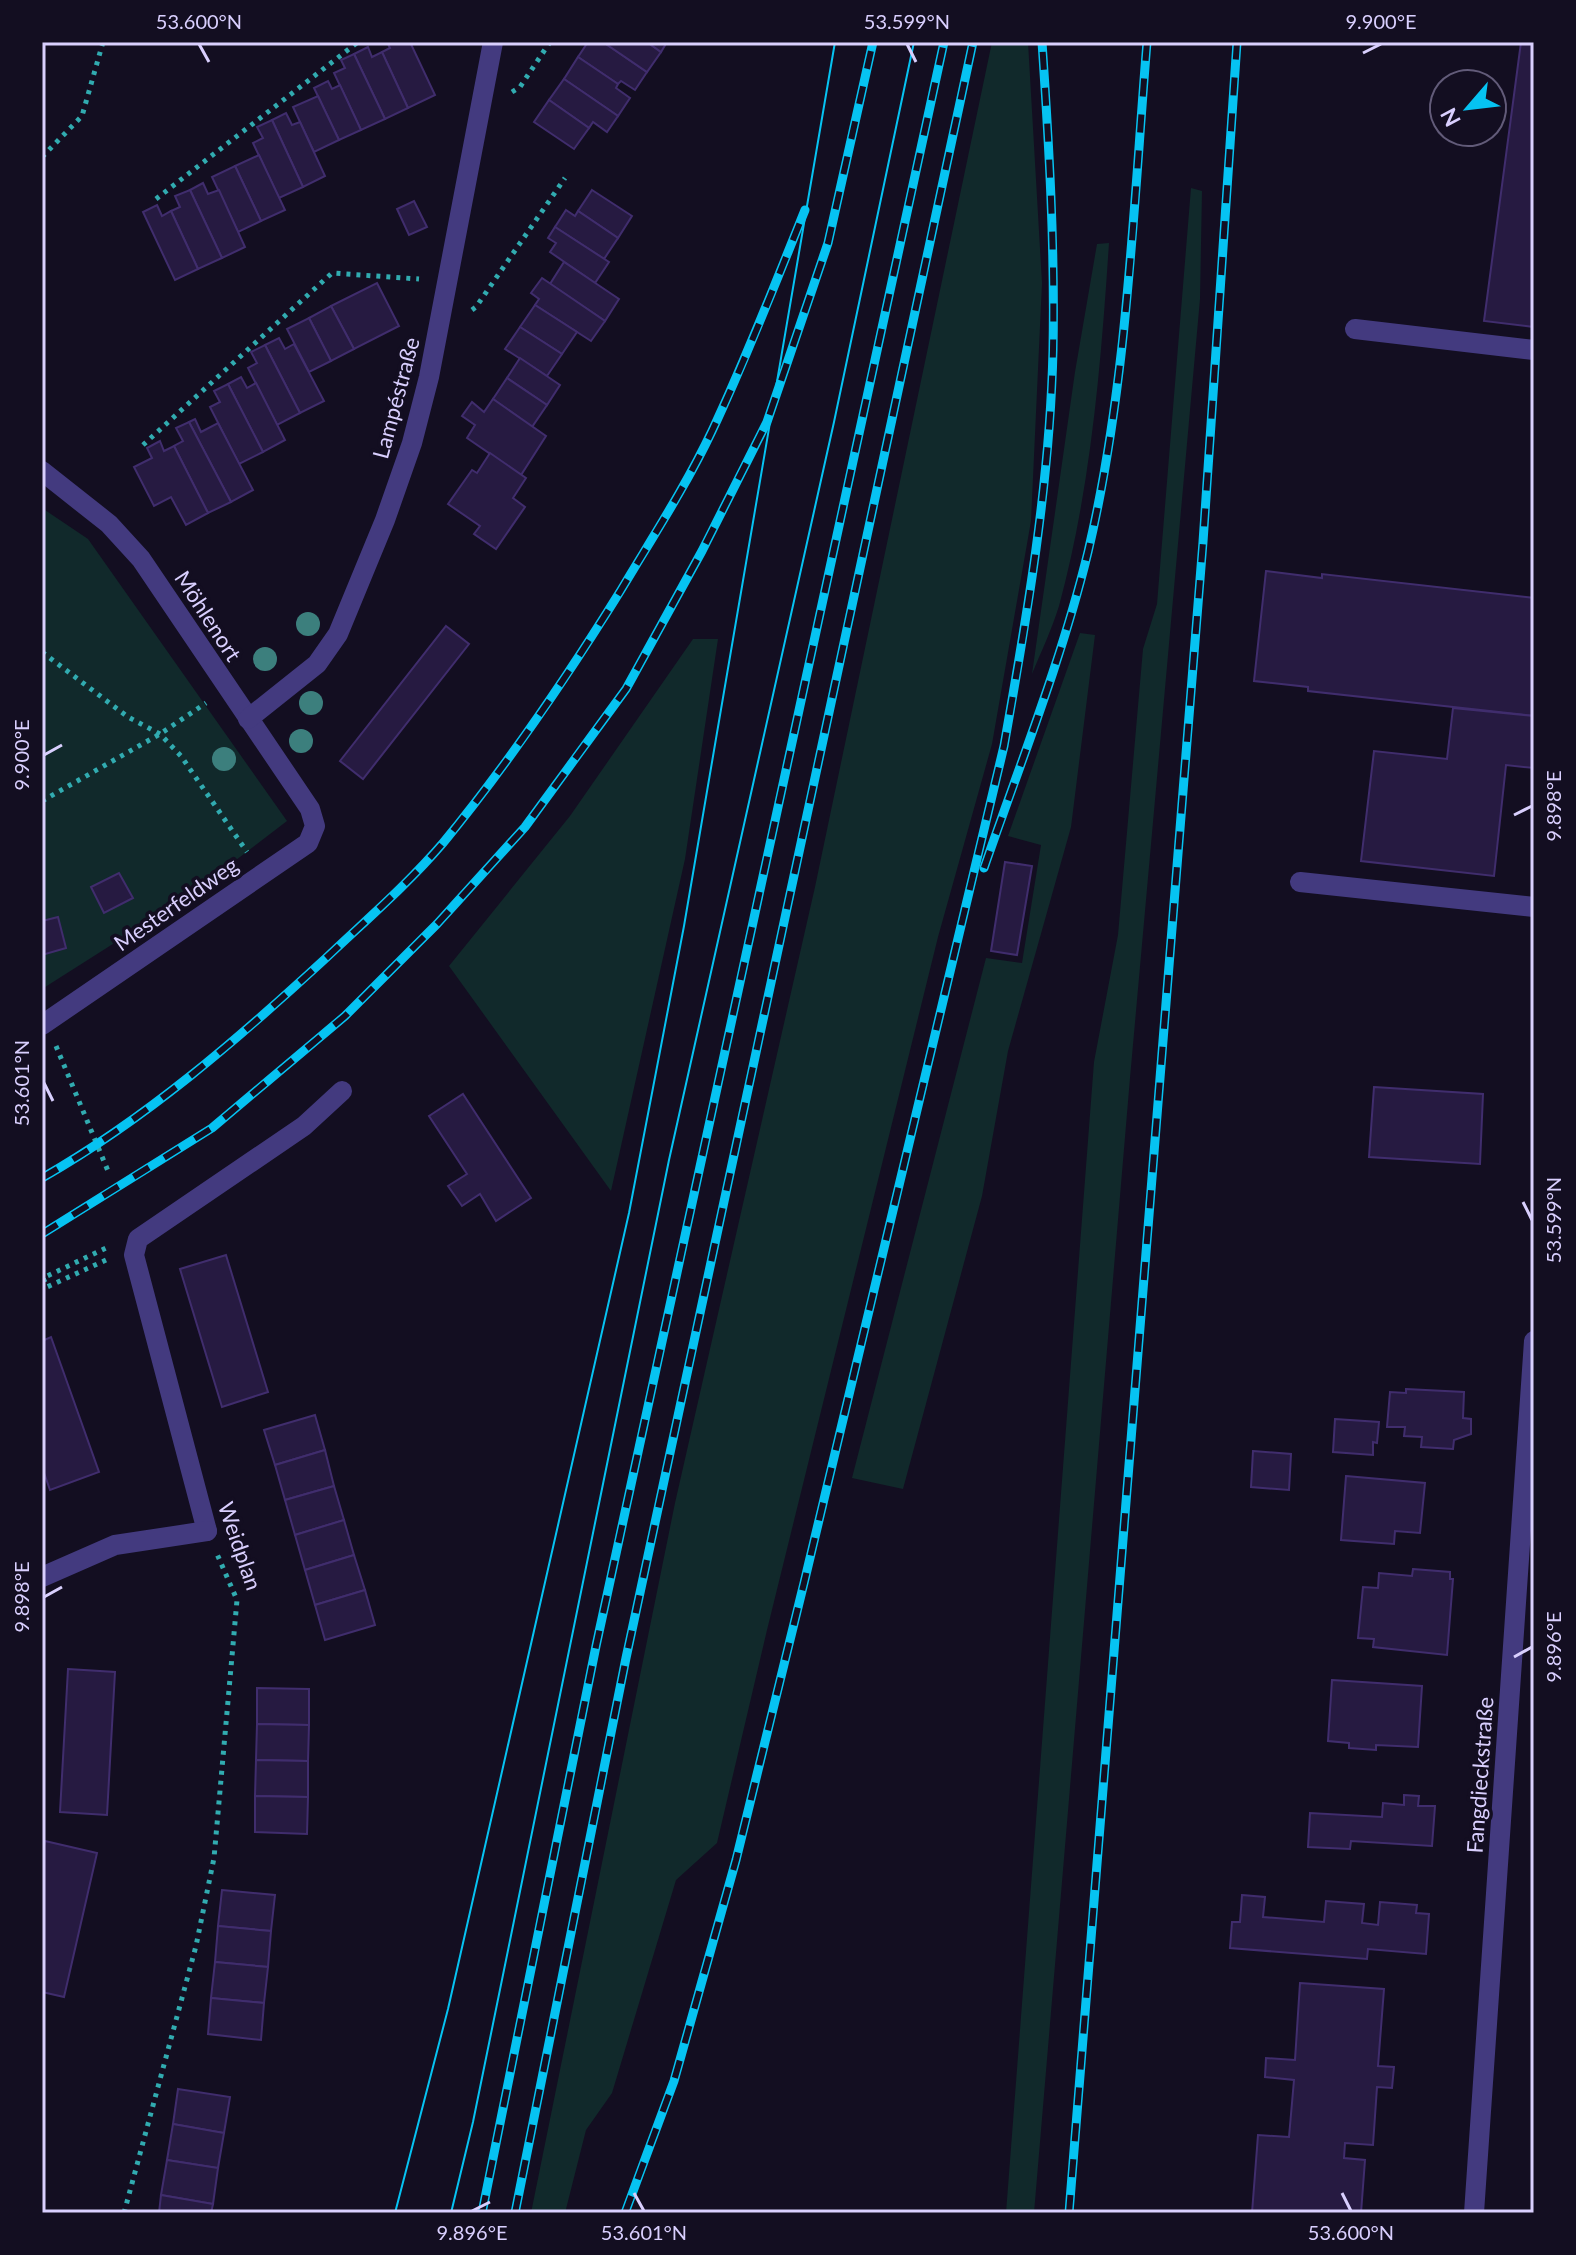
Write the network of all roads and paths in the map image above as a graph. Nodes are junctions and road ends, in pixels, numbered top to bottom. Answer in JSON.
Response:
{"nodes":[{"id":1,"x":103,"y":42,"type":"edge"},
{"id":2,"x":358,"y":42,"type":"edge"},
{"id":3,"x":493,"y":42,"type":"edge"},
{"id":4,"x":550,"y":42,"type":"edge"},
{"id":5,"x":506,"y":97,"type":"dead end"},
{"id":6,"x":42,"y":157,"type":"edge"},
{"id":7,"x":565,"y":178,"type":"dead end"},
{"id":8,"x":156,"y":199,"type":"dead end"},
{"id":9,"x":426,"y":279,"type":"dead end"},
{"id":10,"x":464,"y":314,"type":"dead end"},
{"id":11,"x":1355,"y":329,"type":"dead end"},
{"id":12,"x":1534,"y":350,"type":"edge"},
{"id":13,"x":143,"y":445,"type":"dead end"},
{"id":14,"x":42,"y":471,"type":"edge"},
{"id":15,"x":42,"y":652,"type":"edge"},
{"id":16,"x":209,"y":701,"type":"dead end"},
{"id":17,"x":248,"y":719,"type":"junction"},
{"id":18,"x":160,"y":734,"type":"junction"},
{"id":19,"x":42,"y":801,"type":"edge"},
{"id":20,"x":310,"y":809,"type":"joint"},
{"id":21,"x":250,"y":856,"type":"dead end"},
{"id":22,"x":1300,"y":882,"type":"dead end"},
{"id":23,"x":1534,"y":907,"type":"edge"},
{"id":24,"x":44,"y":1024,"type":"edge"},
{"id":25,"x":342,"y":1091,"type":"dead end"},
{"id":26,"x":108,"y":1171,"type":"dead end"},
{"id":27,"x":127,"y":1248,"type":"junction"},
{"id":28,"x":1534,"y":1341,"type":"edge"},
{"id":29,"x":207,"y":1531,"type":"junction"},
{"id":30,"x":42,"y":1577,"type":"edge"},
{"id":31,"x":124,"y":2213,"type":"edge"},
{"id":32,"x":1474,"y":2213,"type":"edge"}],
"edges":[{"from":1,"to":6,"type":"path"},
{"from":2,"to":8,"type":"path"},
{"from":3,"to":17,"type":"street","name":"Lampéstraße"},
{"from":4,"to":5,"type":"path"},
{"from":7,"to":10,"type":"path"},
{"from":9,"to":13,"type":"path"},
{"from":11,"to":12,"type":"street"},
{"from":14,"to":17,"type":"street","name":"Möhlenort"},
{"from":15,"to":18,"type":"path"},
{"from":16,"to":18,"type":"path"},
{"from":17,"to":20,"type":"street","name":"Möhlenort"},
{"from":18,"to":19,"type":"path"},
{"from":18,"to":21,"type":"path"},
{"from":20,"to":24,"type":"street","name":"Mesterfeldweg"},
{"from":22,"to":23,"type":"street"},
{"from":24,"to":26,"type":"path"},
{"from":25,"to":27,"type":"street"},
{"from":27,"to":27,"type":"path"},
{"from":27,"to":29,"type":"street","name":"Weidplan"},
{"from":28,"to":32,"type":"street","name":"Fangdieckstraße"},
{"from":29,"to":30,"type":"street"},
{"from":29,"to":31,"type":"path","name":"Weidplan"}]}
